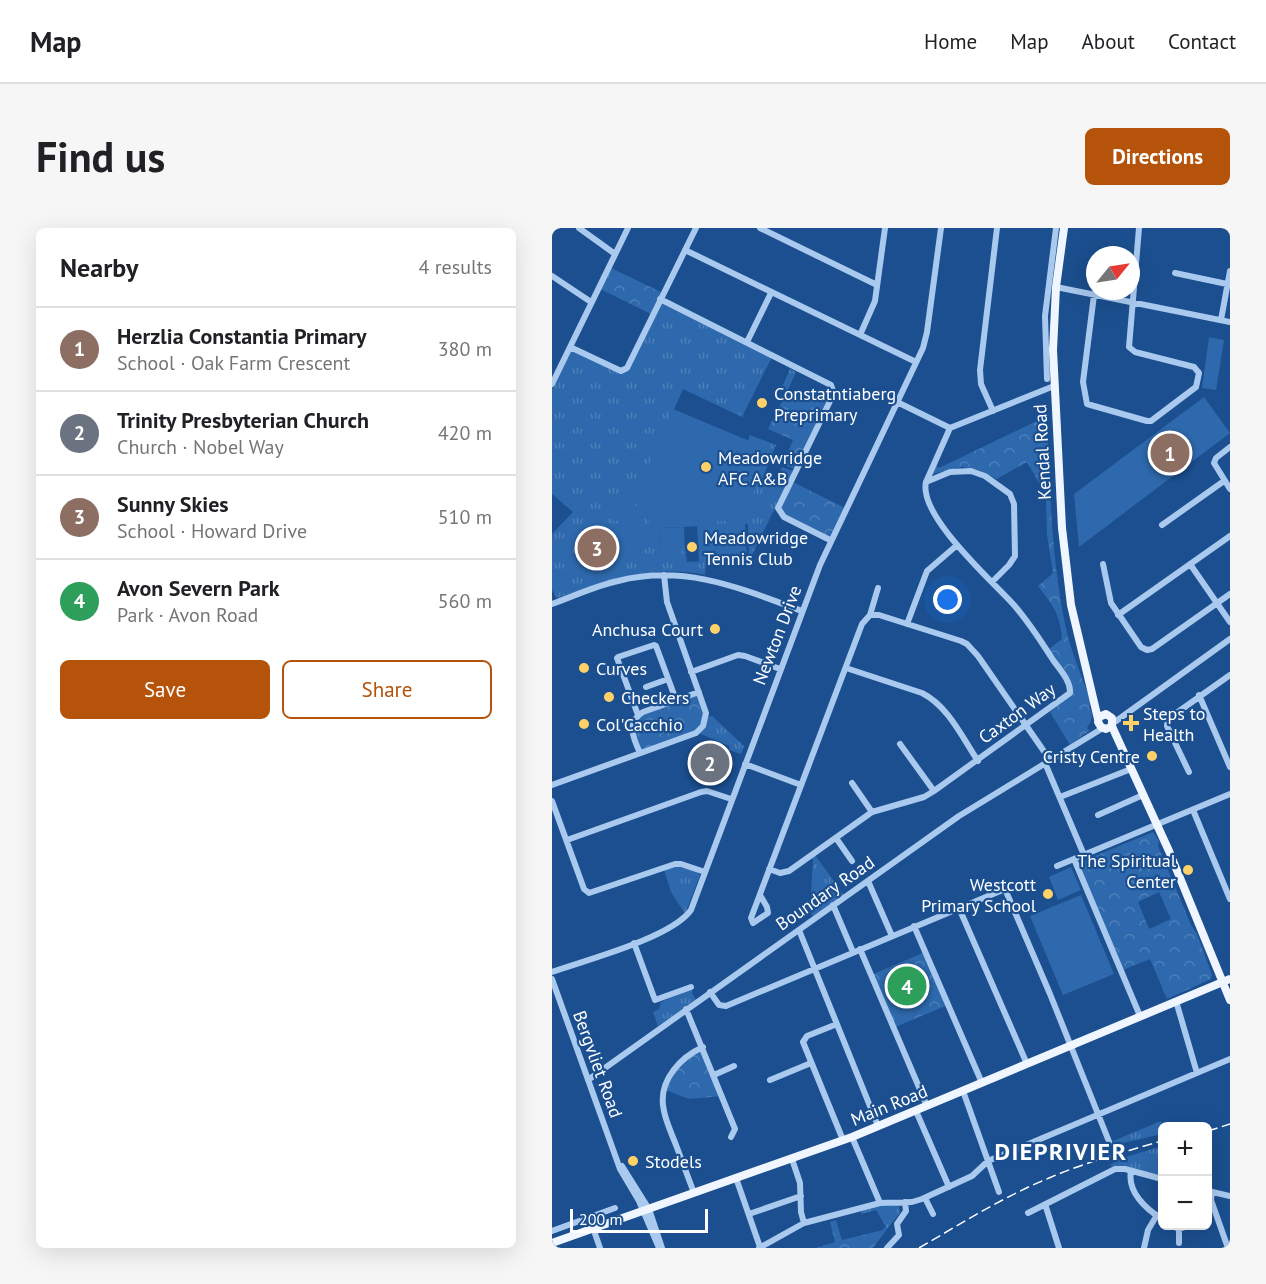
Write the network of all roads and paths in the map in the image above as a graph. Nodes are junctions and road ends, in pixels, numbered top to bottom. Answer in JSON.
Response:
{"nodes":[{"id":1,"x":579,"y":228,"type":"edge"},
{"id":2,"x":628,"y":228,"type":"edge"},
{"id":3,"x":696,"y":228,"type":"edge"},
{"id":4,"x":760,"y":228,"type":"edge"},
{"id":5,"x":883,"y":228,"type":"edge"},
{"id":6,"x":941,"y":228,"type":"edge"},
{"id":7,"x":997,"y":228,"type":"edge"},
{"id":8,"x":1056,"y":228,"type":"edge"},
{"id":9,"x":1064,"y":228,"type":"edge"},
{"id":10,"x":1138,"y":228,"type":"edge"},
{"id":11,"x":684,"y":250,"type":"junction"},
{"id":12,"x":615,"y":254,"type":"junction"},
{"id":13,"x":1230,"y":271,"type":"edge"},
{"id":14,"x":1175,"y":273,"type":"dead end"},
{"id":15,"x":552,"y":276,"type":"edge"},
{"id":16,"x":1227,"y":284,"type":"junction"},
{"id":17,"x":878,"y":285,"type":"junction"},
{"id":18,"x":1056,"y":287,"type":"junction"},
{"id":19,"x":771,"y":293,"type":"junction"},
{"id":20,"x":1086,"y":293,"type":"edge"},
{"id":21,"x":660,"y":300,"type":"junction"},
{"id":22,"x":1093,"y":300,"type":"edge"},
{"id":23,"x":1119,"y":300,"type":"edge"},
{"id":24,"x":591,"y":302,"type":"junction"},
{"id":25,"x":1134,"y":303,"type":"junction"},
{"id":26,"x":1221,"y":320,"type":"junction"},
{"id":27,"x":1230,"y":322,"type":"edge"},
{"id":28,"x":860,"y":335,"type":"junction"},
{"id":29,"x":747,"y":342,"type":"junction"},
{"id":30,"x":570,"y":347,"type":"junction"},
{"id":31,"x":916,"y":362,"type":"junction"},
{"id":32,"x":1047,"y":379,"type":"dead end"},
{"id":33,"x":552,"y":384,"type":"edge"},
{"id":34,"x":1054,"y":386,"type":"junction"},
{"id":35,"x":897,"y":402,"type":"junction"},
{"id":36,"x":993,"y":411,"type":"junction"},
{"id":37,"x":950,"y":428,"type":"junction"},
{"id":38,"x":1230,"y":447,"type":"edge"},
{"id":39,"x":1224,"y":481,"type":"junction"},
{"id":40,"x":926,"y":482,"type":"junction"},
{"id":41,"x":1230,"y":489,"type":"edge"},
{"id":42,"x":1162,"y":525,"type":"dead end"},
{"id":43,"x":1230,"y":536,"type":"edge"},
{"id":44,"x":830,"y":540,"type":"junction"},
{"id":45,"x":956,"y":546,"type":"junction"},
{"id":46,"x":1102,"y":564,"type":"dead end"},
{"id":47,"x":1190,"y":564,"type":"junction"},
{"id":48,"x":664,"y":575,"type":"junction"},
{"id":49,"x":993,"y":582,"type":"junction"},
{"id":50,"x":878,"y":588,"type":"dead end"},
{"id":51,"x":1230,"y":594,"type":"edge"},
{"id":52,"x":1217,"y":603,"type":"junction"},
{"id":53,"x":552,"y":604,"type":"edge"},
{"id":54,"x":802,"y":611,"type":"junction"},
{"id":55,"x":870,"y":615,"type":"junction"},
{"id":56,"x":1118,"y":615,"type":"junction"},
{"id":57,"x":1230,"y":622,"type":"edge"},
{"id":58,"x":907,"y":624,"type":"junction"},
{"id":59,"x":1230,"y":639,"type":"edge"},
{"id":60,"x":780,"y":669,"type":"junction"},
{"id":61,"x":846,"y":669,"type":"junction"},
{"id":62,"x":691,"y":672,"type":"junction"},
{"id":63,"x":1088,"y":672,"type":"junction"},
{"id":64,"x":1230,"y":675,"type":"edge"},
{"id":65,"x":668,"y":679,"type":"junction"},
{"id":66,"x":646,"y":687,"type":"dead end"},
{"id":67,"x":699,"y":692,"type":"junction"},
{"id":68,"x":1199,"y":695,"type":"junction"},
{"id":69,"x":676,"y":700,"type":"junction"},
{"id":70,"x":1128,"y":712,"type":"junction"},
{"id":71,"x":1108,"y":715,"type":"junction"},
{"id":72,"x":638,"y":716,"type":"junction"},
{"id":73,"x":1098,"y":720,"type":"junction"},
{"id":74,"x":1026,"y":725,"type":"junction"},
{"id":75,"x":1108,"y":727,"type":"junction"},
{"id":76,"x":1085,"y":739,"type":"junction"},
{"id":77,"x":900,"y":744,"type":"dead end"},
{"id":78,"x":640,"y":753,"type":"junction"},
{"id":79,"x":978,"y":761,"type":"junction"},
{"id":80,"x":1048,"y":761,"type":"junction"},
{"id":81,"x":746,"y":764,"type":"junction"},
{"id":82,"x":1230,"y":766,"type":"edge"},
{"id":83,"x":1131,"y":769,"type":"junction"},
{"id":84,"x":1189,"y":772,"type":"dead end"},
{"id":85,"x":852,"y":783,"type":"dead end"},
{"id":86,"x":552,"y":785,"type":"edge"},
{"id":87,"x":801,"y":785,"type":"junction"},
{"id":88,"x":934,"y":791,"type":"junction"},
{"id":89,"x":1230,"y":794,"type":"edge"},
{"id":90,"x":1143,"y":795,"type":"junction"},
{"id":91,"x":1060,"y":797,"type":"junction"},
{"id":92,"x":731,"y":800,"type":"junction"},
{"id":93,"x":552,"y":801,"type":"edge"},
{"id":94,"x":1193,"y":810,"type":"junction"},
{"id":95,"x":872,"y":812,"type":"junction"},
{"id":96,"x":1098,"y":815,"type":"dead end"},
{"id":97,"x":1157,"y":825,"type":"junction"},
{"id":98,"x":836,"y":838,"type":"junction"},
{"id":99,"x":567,"y":840,"type":"junction"},
{"id":100,"x":1084,"y":855,"type":"junction"},
{"id":101,"x":1074,"y":860,"type":"junction"},
{"id":102,"x":852,"y":861,"type":"dead end"},
{"id":103,"x":1057,"y":866,"type":"dead end"},
{"id":104,"x":769,"y":868,"type":"junction"},
{"id":105,"x":705,"y":872,"type":"junction"},
{"id":106,"x":868,"y":881,"type":"junction"},
{"id":107,"x":760,"y":894,"type":"dead end"},
{"id":108,"x":1230,"y":899,"type":"edge"},
{"id":109,"x":833,"y":905,"type":"junction"},
{"id":110,"x":959,"y":908,"type":"junction"},
{"id":111,"x":914,"y":926,"type":"junction"},
{"id":112,"x":799,"y":930,"type":"junction"},
{"id":113,"x":892,"y":936,"type":"junction"},
{"id":114,"x":634,"y":943,"type":"junction"},
{"id":115,"x":856,"y":951,"type":"junction"},
{"id":116,"x":815,"y":968,"type":"junction"},
{"id":117,"x":552,"y":972,"type":"edge"},
{"id":118,"x":552,"y":979,"type":"edge"},
{"id":119,"x":1226,"y":980,"type":"edge"},
{"id":120,"x":691,"y":987,"type":"dead end"},
{"id":121,"x":710,"y":992,"type":"junction"},
{"id":122,"x":1230,"y":1000,"type":"edge"},
{"id":123,"x":1176,"y":1001,"type":"junction"},
{"id":124,"x":686,"y":1009,"type":"junction"},
{"id":125,"x":1140,"y":1016,"type":"junction"},
{"id":126,"x":837,"y":1024,"type":"junction"},
{"id":127,"x":1070,"y":1046,"type":"junction"},
{"id":128,"x":703,"y":1047,"type":"junction"},
{"id":129,"x":1230,"y":1059,"type":"edge"},
{"id":130,"x":811,"y":1063,"type":"junction"},
{"id":131,"x":1027,"y":1064,"type":"junction"},
{"id":132,"x":734,"y":1066,"type":"dead end"},
{"id":133,"x":1197,"y":1072,"type":"junction"},
{"id":134,"x":714,"y":1075,"type":"junction"},
{"id":135,"x":588,"y":1080,"type":"junction"},
{"id":136,"x":770,"y":1080,"type":"dead end"},
{"id":137,"x":982,"y":1083,"type":"junction"},
{"id":138,"x":963,"y":1091,"type":"junction"},
{"id":139,"x":927,"y":1107,"type":"junction"},
{"id":140,"x":916,"y":1111,"type":"junction"},
{"id":141,"x":1098,"y":1114,"type":"junction"},
{"id":142,"x":878,"y":1126,"type":"junction"},
{"id":143,"x":731,"y":1137,"type":"dead end"},
{"id":144,"x":852,"y":1137,"type":"junction"},
{"id":145,"x":843,"y":1140,"type":"junction"},
{"id":146,"x":1110,"y":1144,"type":"dead end"},
{"id":147,"x":792,"y":1159,"type":"junction"},
{"id":148,"x":988,"y":1161,"type":"junction"},
{"id":149,"x":1131,"y":1171,"type":"junction"},
{"id":150,"x":736,"y":1178,"type":"junction"},
{"id":151,"x":1158,"y":1178,"type":"edge"},
{"id":152,"x":949,"y":1186,"type":"junction"},
{"id":153,"x":999,"y":1192,"type":"dead end"},
{"id":154,"x":1212,"y":1192,"type":"edge"},
{"id":155,"x":694,"y":1193,"type":"junction"},
{"id":156,"x":801,"y":1196,"type":"junction"},
{"id":157,"x":1230,"y":1196,"type":"edge"},
{"id":158,"x":925,"y":1198,"type":"junction"},
{"id":159,"x":905,"y":1202,"type":"junction"},
{"id":160,"x":880,"y":1203,"type":"junction"},
{"id":161,"x":1212,"y":1203,"type":"edge"},
{"id":162,"x":1045,"y":1204,"type":"junction"},
{"id":163,"x":615,"y":1208,"type":"dead end"},
{"id":164,"x":646,"y":1210,"type":"junction"},
{"id":165,"x":1028,"y":1213,"type":"dead end"},
{"id":166,"x":749,"y":1214,"type":"junction"},
{"id":167,"x":933,"y":1214,"type":"dead end"},
{"id":168,"x":1158,"y":1216,"type":"edge"},
{"id":169,"x":1158,"y":1219,"type":"edge"},
{"id":170,"x":804,"y":1223,"type":"junction"},
{"id":171,"x":593,"y":1228,"type":"junction"},
{"id":172,"x":1177,"y":1230,"type":"edge"},
{"id":173,"x":552,"y":1231,"type":"edge"},
{"id":174,"x":552,"y":1243,"type":"edge"},
{"id":175,"x":1179,"y":1243,"type":"dead end"},
{"id":176,"x":600,"y":1248,"type":"edge"},
{"id":177,"x":661,"y":1248,"type":"edge"},
{"id":178,"x":760,"y":1248,"type":"edge"},
{"id":179,"x":887,"y":1248,"type":"edge"},
{"id":180,"x":1059,"y":1248,"type":"edge"},
{"id":181,"x":1144,"y":1248,"type":"edge"},
{"id":182,"x":1228,"y":1248,"type":"edge"}],
"edges":[{"from":1,"to":12,"type":"street"},
{"from":2,"to":12,"type":"street"},
{"from":3,"to":11,"type":"street"},
{"from":4,"to":17,"type":"street"},
{"from":5,"to":17,"type":"street"},
{"from":6,"to":31,"type":"street","name":"Newton Drive"},
{"from":7,"to":36,"type":"street"},
{"from":8,"to":32,"type":"street"},
{"from":9,"to":18,"type":"main road","name":"Kendal Road"},
{"from":10,"to":25,"type":"street"},
{"from":11,"to":19,"type":"street"},
{"from":11,"to":21,"type":"street"},
{"from":12,"to":24,"type":"street"},
{"from":13,"to":16,"type":"street"},
{"from":14,"to":16,"type":"street"},
{"from":15,"to":24,"type":"street"},
{"from":16,"to":26,"type":"street"},
{"from":17,"to":28,"type":"street"},
{"from":18,"to":20,"type":"street"},
{"from":18,"to":34,"type":"main road","name":"Kendal Road"},
{"from":19,"to":28,"type":"street"},
{"from":19,"to":29,"type":"street"},
{"from":21,"to":29,"type":"street"},
{"from":21,"to":30,"type":"street"},
{"from":22,"to":25,"type":"street"},
{"from":23,"to":25,"type":"street"},
{"from":24,"to":30,"type":"street"},
{"from":25,"to":26,"type":"street"},
{"from":26,"to":27,"type":"street"},
{"from":28,"to":31,"type":"street"},
{"from":29,"to":44,"type":"street"},
{"from":30,"to":33,"type":"street"},
{"from":31,"to":35,"type":"street","name":"Newton Drive"},
{"from":34,"to":36,"type":"street"},
{"from":34,"to":63,"type":"main road","name":"Kendal Road"},
{"from":35,"to":37,"type":"street"},
{"from":35,"to":44,"type":"street","name":"Newton Drive"},
{"from":36,"to":37,"type":"street"},
{"from":37,"to":40,"type":"street"},
{"from":38,"to":39,"type":"street"},
{"from":39,"to":41,"type":"street"},
{"from":39,"to":42,"type":"street"},
{"from":40,"to":45,"type":"street","name":"Caxton Way"},
{"from":40,"to":49,"type":"street"},
{"from":43,"to":47,"type":"street"},
{"from":44,"to":54,"type":"street","name":"Newton Drive"},
{"from":45,"to":49,"type":"street","name":"Caxton Way"},
{"from":45,"to":58,"type":"street"},
{"from":46,"to":56,"type":"street"},
{"from":47,"to":52,"type":"street"},
{"from":47,"to":56,"type":"street"},
{"from":48,"to":53,"type":"street"},
{"from":48,"to":54,"type":"street"},
{"from":48,"to":62,"type":"street"},
{"from":49,"to":74,"type":"street","name":"Caxton Way"},
{"from":50,"to":55,"type":"street"},
{"from":51,"to":52,"type":"street"},
{"from":52,"to":56,"type":"street"},
{"from":52,"to":57,"type":"street"},
{"from":54,"to":60,"type":"street","name":"Newton Drive"},
{"from":55,"to":58,"type":"street"},
{"from":55,"to":61,"type":"street"},
{"from":58,"to":74,"type":"street"},
{"from":59,"to":70,"type":"street","name":"Boundary Road"},
{"from":60,"to":62,"type":"street"},
{"from":60,"to":81,"type":"street","name":"Newton Drive"},
{"from":61,"to":79,"type":"street"},
{"from":61,"to":87,"type":"street"},
{"from":62,"to":67,"type":"street"},
{"from":63,"to":71,"type":"main road","name":"Kendal Road"},
{"from":63,"to":73,"type":"main road","name":"Kendal Road"},
{"from":64,"to":68,"type":"street"},
{"from":65,"to":66,"type":"street"},
{"from":65,"to":69,"type":"street"},
{"from":65,"to":72,"type":"street"},
{"from":67,"to":69,"type":"street"},
{"from":67,"to":78,"type":"street"},
{"from":68,"to":82,"type":"street"},
{"from":68,"to":84,"type":"street"},
{"from":69,"to":72,"type":"street"},
{"from":70,"to":71,"type":"street","name":"Boundary Road"},
{"from":70,"to":75,"type":"street","name":"Boundary Road"},
{"from":71,"to":73,"type":"main road"},
{"from":71,"to":75,"type":"main road"},
{"from":72,"to":78,"type":"street"},
{"from":73,"to":75,"type":"main road"},
{"from":73,"to":76,"type":"street","name":"Boundary Road"},
{"from":74,"to":79,"type":"street","name":"Caxton Way"},
{"from":74,"to":80,"type":"street"},
{"from":75,"to":76,"type":"street","name":"Boundary Road"},
{"from":75,"to":83,"type":"main road"},
{"from":76,"to":80,"type":"street","name":"Boundary Road"},
{"from":77,"to":88,"type":"street"},
{"from":78,"to":86,"type":"street"},
{"from":79,"to":88,"type":"street","name":"Caxton Way"},
{"from":80,"to":91,"type":"street"},
{"from":80,"to":106,"type":"street","name":"Boundary Road"},
{"from":81,"to":87,"type":"street"},
{"from":81,"to":92,"type":"street","name":"Newton Drive"},
{"from":83,"to":90,"type":"main road"},
{"from":83,"to":91,"type":"street"},
{"from":85,"to":95,"type":"street"},
{"from":87,"to":104,"type":"street"},
{"from":88,"to":95,"type":"street","name":"Caxton Way"},
{"from":89,"to":94,"type":"street"},
{"from":90,"to":96,"type":"street"},
{"from":90,"to":97,"type":"main road"},
{"from":91,"to":100,"type":"street"},
{"from":92,"to":99,"type":"street"},
{"from":92,"to":105,"type":"street","name":"Newton Drive"},
{"from":93,"to":99,"type":"street"},
{"from":94,"to":97,"type":"street"},
{"from":94,"to":108,"type":"street"},
{"from":95,"to":98,"type":"street","name":"Caxton Way"},
{"from":97,"to":100,"type":"street"},
{"from":97,"to":119,"type":"main road"},
{"from":98,"to":102,"type":"street"},
{"from":98,"to":104,"type":"street","name":"Caxton Way"},
{"from":99,"to":105,"type":"street"},
{"from":100,"to":101,"type":"street"},
{"from":101,"to":103,"type":"street"},
{"from":101,"to":125,"type":"street"},
{"from":104,"to":107,"type":"street"},
{"from":105,"to":114,"type":"street","name":"Newton Drive"},
{"from":106,"to":109,"type":"street","name":"Boundary Road"},
{"from":106,"to":113,"type":"street"},
{"from":109,"to":112,"type":"street","name":"Boundary Road"},
{"from":109,"to":115,"type":"street"},
{"from":110,"to":111,"type":"street"},
{"from":110,"to":127,"type":"street"},
{"from":110,"to":131,"type":"street"},
{"from":111,"to":113,"type":"street"},
{"from":111,"to":137,"type":"street"},
{"from":112,"to":116,"type":"street"},
{"from":112,"to":121,"type":"street","name":"Boundary Road"},
{"from":113,"to":115,"type":"street"},
{"from":114,"to":117,"type":"street","name":"Newton Drive"},
{"from":114,"to":120,"type":"street"},
{"from":115,"to":116,"type":"street"},
{"from":115,"to":139,"type":"street"},
{"from":116,"to":121,"type":"street"},
{"from":116,"to":126,"type":"street"},
{"from":118,"to":135,"type":"street","name":"Bergvliet Road"},
{"from":119,"to":122,"type":"main road"},
{"from":119,"to":123,"type":"main road","name":"Main Road"},
{"from":121,"to":124,"type":"street","name":"Boundary Road"},
{"from":123,"to":125,"type":"main road","name":"Main Road"},
{"from":123,"to":133,"type":"street"},
{"from":124,"to":128,"type":"street"},
{"from":124,"to":135,"type":"street","name":"Boundary Road"},
{"from":125,"to":127,"type":"main road","name":"Main Road"},
{"from":126,"to":130,"type":"street"},
{"from":126,"to":142,"type":"street"},
{"from":127,"to":131,"type":"main road","name":"Main Road"},
{"from":127,"to":141,"type":"street"},
{"from":128,"to":134,"type":"street"},
{"from":128,"to":155,"type":"street"},
{"from":129,"to":133,"type":"street"},
{"from":130,"to":136,"type":"street"},
{"from":130,"to":145,"type":"street"},
{"from":131,"to":137,"type":"main road","name":"Main Road"},
{"from":132,"to":134,"type":"street"},
{"from":133,"to":141,"type":"street"},
{"from":134,"to":143,"type":"street"},
{"from":135,"to":164,"type":"street","name":"Bergvliet Road"},
{"from":137,"to":138,"type":"main road","name":"Main Road"},
{"from":138,"to":139,"type":"main road","name":"Main Road"},
{"from":138,"to":148,"type":"street"},
{"from":139,"to":140,"type":"main road","name":"Main Road"},
{"from":140,"to":142,"type":"main road","name":"Main Road"},
{"from":140,"to":152,"type":"street"},
{"from":141,"to":146,"type":"street"},
{"from":141,"to":148,"type":"street"},
{"from":142,"to":144,"type":"main road","name":"Main Road"},
{"from":144,"to":145,"type":"main road","name":"Main Road"},
{"from":144,"to":160,"type":"street"},
{"from":145,"to":147,"type":"main road","name":"Main Road"},
{"from":147,"to":150,"type":"main road","name":"Main Road"},
{"from":147,"to":156,"type":"street"},
{"from":148,"to":152,"type":"street"},
{"from":148,"to":153,"type":"street"},
{"from":149,"to":151,"type":"street"},
{"from":149,"to":162,"type":"street"},
{"from":149,"to":168,"type":"street"},
{"from":150,"to":155,"type":"main road","name":"Main Road"},
{"from":150,"to":166,"type":"street"},
{"from":152,"to":158,"type":"street"},
{"from":154,"to":157,"type":"street"},
{"from":155,"to":164,"type":"main road","name":"Main Road"},
{"from":156,"to":166,"type":"street"},
{"from":156,"to":170,"type":"street"},
{"from":158,"to":159,"type":"street"},
{"from":158,"to":167,"type":"street"},
{"from":159,"to":160,"type":"street"},
{"from":159,"to":179,"type":"street"},
{"from":160,"to":170,"type":"street"},
{"from":161,"to":182,"type":"street"},
{"from":162,"to":165,"type":"street"},
{"from":162,"to":180,"type":"street"},
{"from":163,"to":173,"type":"street"},
{"from":164,"to":171,"type":"main road","name":"Main Road"},
{"from":164,"to":177,"type":"street","name":"Bergvliet Road"},
{"from":166,"to":178,"type":"street"},
{"from":169,"to":181,"type":"street"},
{"from":170,"to":178,"type":"street"},
{"from":171,"to":174,"type":"main road","name":"Main Road"},
{"from":171,"to":176,"type":"street"},
{"from":172,"to":175,"type":"street"}]}
